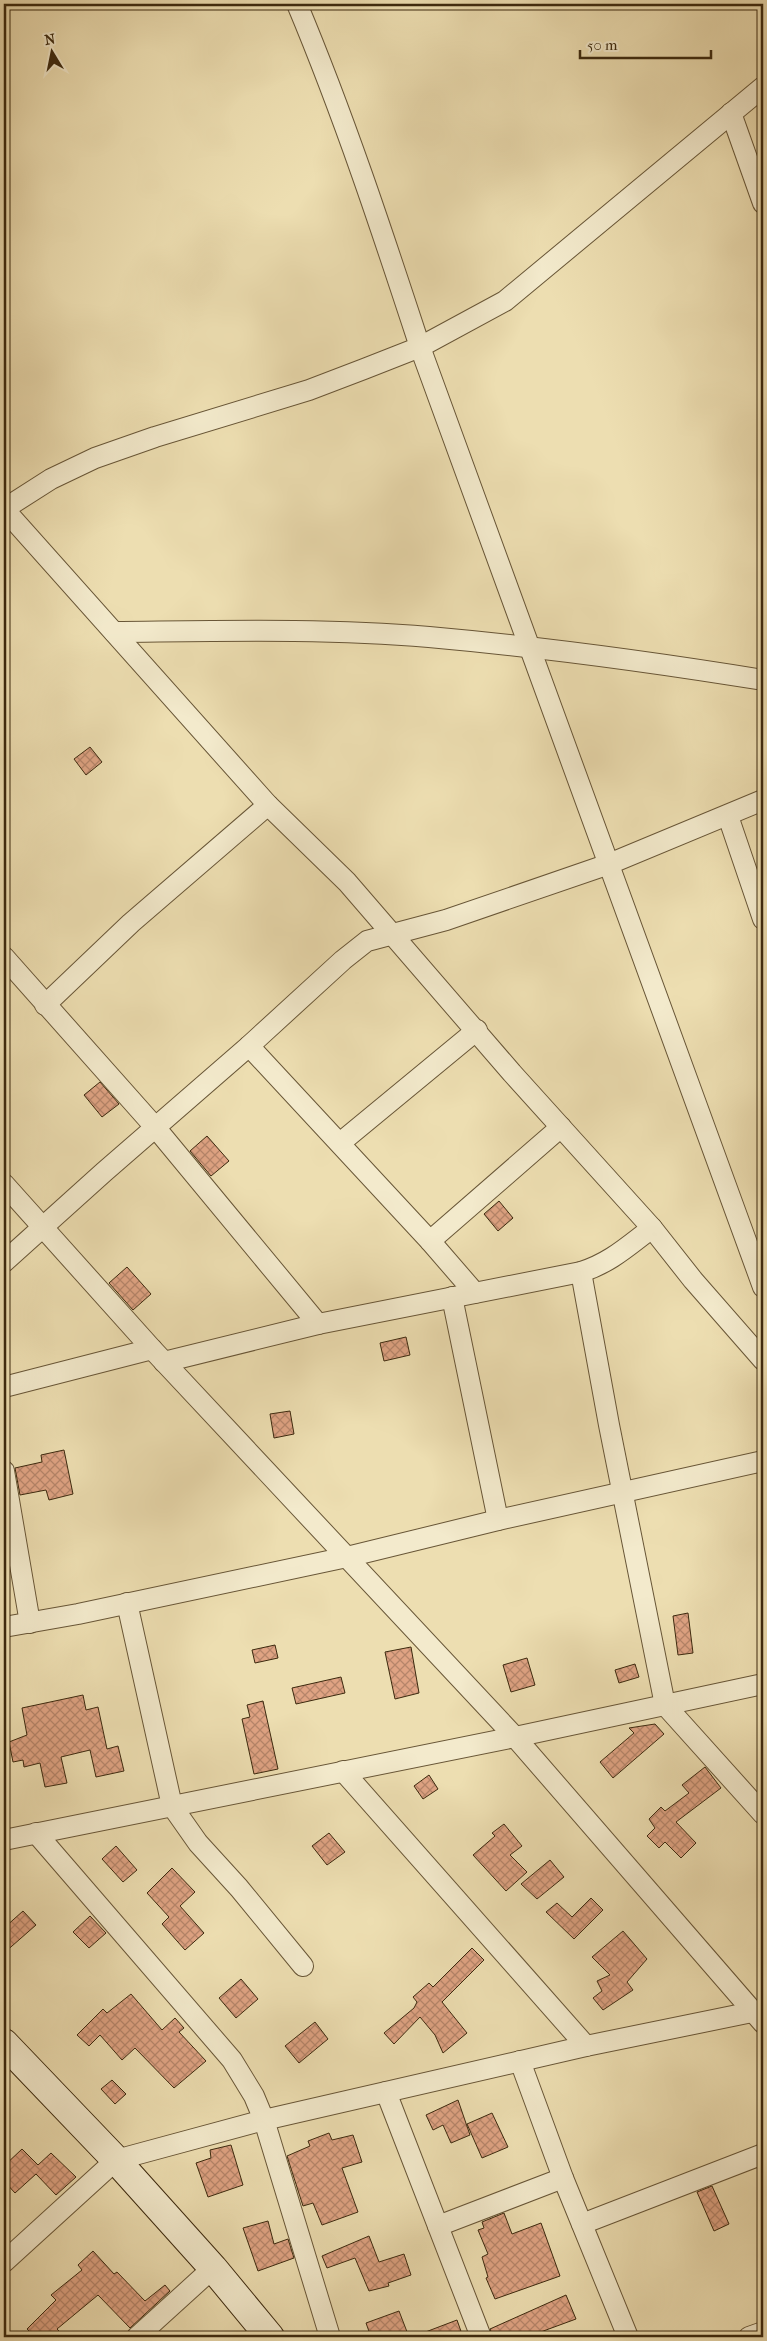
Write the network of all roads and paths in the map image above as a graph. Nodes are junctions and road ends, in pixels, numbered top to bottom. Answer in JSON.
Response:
{"nodes":[{"id":1,"x":297,"y":4,"type":"edge"},
{"id":2,"x":763,"y":87,"type":"edge"},
{"id":3,"x":732,"y":113,"type":"junction"},
{"id":4,"x":763,"y":203,"type":"edge"},
{"id":5,"x":420,"y":347,"type":"junction"},
{"id":6,"x":114,"y":632,"type":"junction"},
{"id":7,"x":530,"y":648,"type":"junction"},
{"id":8,"x":763,"y":680,"type":"edge"},
{"id":9,"x":763,"y":800,"type":"edge"},
{"id":10,"x":268,"y":805,"type":"junction"},
{"id":11,"x":728,"y":816,"type":"junction"},
{"id":12,"x":609,"y":864,"type":"junction"},
{"id":13,"x":763,"y":919,"type":"edge"},
{"id":14,"x":392,"y":933,"type":"junction"},
{"id":15,"x":4,"y":957,"type":"edge"},
{"id":16,"x":45,"y":1005,"type":"junction"},
{"id":17,"x":477,"y":1030,"type":"junction"},
{"id":18,"x":249,"y":1046,"type":"junction"},
{"id":19,"x":155,"y":1127,"type":"junction"},
{"id":20,"x":561,"y":1127,"type":"junction"},
{"id":21,"x":340,"y":1143,"type":"junction"},
{"id":22,"x":4,"y":1184,"type":"edge"},
{"id":23,"x":43,"y":1226,"type":"junction"},
{"id":24,"x":652,"y":1228,"type":"junction"},
{"id":25,"x":430,"y":1241,"type":"junction"},
{"id":26,"x":4,"y":1262,"type":"edge"},
{"id":27,"x":581,"y":1272,"type":"junction"},
{"id":28,"x":763,"y":1287,"type":"edge"},
{"id":29,"x":475,"y":1293,"type":"junction"},
{"id":30,"x":452,"y":1297,"type":"junction"},
{"id":31,"x":318,"y":1324,"type":"junction"},
{"id":32,"x":158,"y":1355,"type":"junction"},
{"id":33,"x":763,"y":1360,"type":"edge"},
{"id":34,"x":4,"y":1388,"type":"edge"},
{"id":35,"x":763,"y":1461,"type":"edge"},
{"id":36,"x":4,"y":1472,"type":"edge"},
{"id":37,"x":622,"y":1493,"type":"junction"},
{"id":38,"x":498,"y":1520,"type":"junction"},
{"id":39,"x":347,"y":1557,"type":"junction"},
{"id":40,"x":128,"y":1603,"type":"junction"},
{"id":41,"x":30,"y":1623,"type":"junction"},
{"id":42,"x":4,"y":1627,"type":"edge"},
{"id":43,"x":763,"y":1684,"type":"edge"},
{"id":44,"x":665,"y":1705,"type":"junction"},
{"id":45,"x":515,"y":1737,"type":"junction"},
{"id":46,"x":343,"y":1771,"type":"junction"},
{"id":47,"x":172,"y":1806,"type":"junction"},
{"id":48,"x":763,"y":1814,"type":"edge"},
{"id":49,"x":36,"y":1833,"type":"junction"},
{"id":50,"x":4,"y":1840,"type":"edge"},
{"id":51,"x":302,"y":1966,"type":"dead end"},
{"id":52,"x":759,"y":2015,"type":"edge"},
{"id":53,"x":586,"y":2046,"type":"junction"},
{"id":54,"x":6,"y":2049,"type":"edge"},
{"id":55,"x":520,"y":2062,"type":"junction"},
{"id":56,"x":386,"y":2092,"type":"junction"},
{"id":57,"x":264,"y":2120,"type":"junction"},
{"id":58,"x":763,"y":2154,"type":"edge"},
{"id":59,"x":116,"y":2160,"type":"junction"},
{"id":60,"x":563,"y":2178,"type":"junction"},
{"id":61,"x":582,"y":2224,"type":"junction"},
{"id":62,"x":438,"y":2226,"type":"junction"},
{"id":63,"x":4,"y":2262,"type":"edge"},
{"id":64,"x":213,"y":2268,"type":"junction"},
{"id":65,"x":763,"y":2332,"type":"edge"},
{"id":66,"x":138,"y":2337,"type":"edge"},
{"id":67,"x":270,"y":2337,"type":"edge"},
{"id":68,"x":330,"y":2337,"type":"edge"},
{"id":69,"x":481,"y":2337,"type":"edge"},
{"id":70,"x":628,"y":2337,"type":"edge"},
{"id":71,"x":749,"y":2337,"type":"edge"}],
"edges":[{"from":1,"to":5,"type":"street"},
{"from":2,"to":3,"type":"street"},
{"from":3,"to":4,"type":"street"},
{"from":3,"to":5,"type":"street"},
{"from":5,"to":6,"type":"street"},
{"from":5,"to":7,"type":"street"},
{"from":6,"to":7,"type":"street"},
{"from":6,"to":10,"type":"street"},
{"from":7,"to":8,"type":"street"},
{"from":7,"to":12,"type":"street"},
{"from":9,"to":11,"type":"street"},
{"from":10,"to":14,"type":"street"},
{"from":10,"to":16,"type":"street"},
{"from":11,"to":12,"type":"street"},
{"from":11,"to":13,"type":"street"},
{"from":12,"to":14,"type":"street"},
{"from":12,"to":28,"type":"street"},
{"from":14,"to":17,"type":"street"},
{"from":14,"to":18,"type":"street"},
{"from":15,"to":16,"type":"street"},
{"from":16,"to":19,"type":"street"},
{"from":17,"to":20,"type":"street"},
{"from":17,"to":21,"type":"street"},
{"from":18,"to":19,"type":"street"},
{"from":18,"to":21,"type":"street"},
{"from":19,"to":23,"type":"street"},
{"from":19,"to":31,"type":"street"},
{"from":20,"to":24,"type":"street"},
{"from":20,"to":25,"type":"street"},
{"from":21,"to":25,"type":"street"},
{"from":22,"to":23,"type":"street"},
{"from":23,"to":26,"type":"street"},
{"from":23,"to":32,"type":"street"},
{"from":24,"to":27,"type":"street"},
{"from":24,"to":33,"type":"street"},
{"from":25,"to":29,"type":"street"},
{"from":27,"to":29,"type":"street"},
{"from":27,"to":37,"type":"street"},
{"from":29,"to":30,"type":"street"},
{"from":30,"to":31,"type":"street"},
{"from":30,"to":38,"type":"street"},
{"from":31,"to":32,"type":"street"},
{"from":32,"to":34,"type":"street"},
{"from":32,"to":39,"type":"street"},
{"from":35,"to":37,"type":"street"},
{"from":36,"to":41,"type":"street"},
{"from":37,"to":38,"type":"street"},
{"from":37,"to":44,"type":"street"},
{"from":38,"to":39,"type":"street"},
{"from":39,"to":40,"type":"street"},
{"from":39,"to":45,"type":"street"},
{"from":40,"to":41,"type":"street"},
{"from":40,"to":47,"type":"street"},
{"from":41,"to":42,"type":"street"},
{"from":43,"to":44,"type":"street"},
{"from":44,"to":45,"type":"street"},
{"from":44,"to":48,"type":"street"},
{"from":45,"to":46,"type":"street"},
{"from":45,"to":52,"type":"street"},
{"from":46,"to":47,"type":"street"},
{"from":46,"to":53,"type":"street"},
{"from":47,"to":49,"type":"street"},
{"from":47,"to":51,"type":"street"},
{"from":49,"to":50,"type":"street"},
{"from":49,"to":57,"type":"street"},
{"from":52,"to":53,"type":"street"},
{"from":53,"to":55,"type":"street"},
{"from":54,"to":59,"type":"street"},
{"from":55,"to":56,"type":"street"},
{"from":55,"to":60,"type":"street"},
{"from":56,"to":57,"type":"street"},
{"from":56,"to":62,"type":"street"},
{"from":57,"to":59,"type":"street"},
{"from":57,"to":68,"type":"street"},
{"from":58,"to":61,"type":"street"},
{"from":59,"to":63,"type":"street"},
{"from":59,"to":64,"type":"street"},
{"from":60,"to":61,"type":"street"},
{"from":60,"to":62,"type":"street"},
{"from":61,"to":70,"type":"street"},
{"from":62,"to":69,"type":"street"},
{"from":64,"to":66,"type":"street"},
{"from":64,"to":67,"type":"street"},
{"from":65,"to":71,"type":"street"}]}
